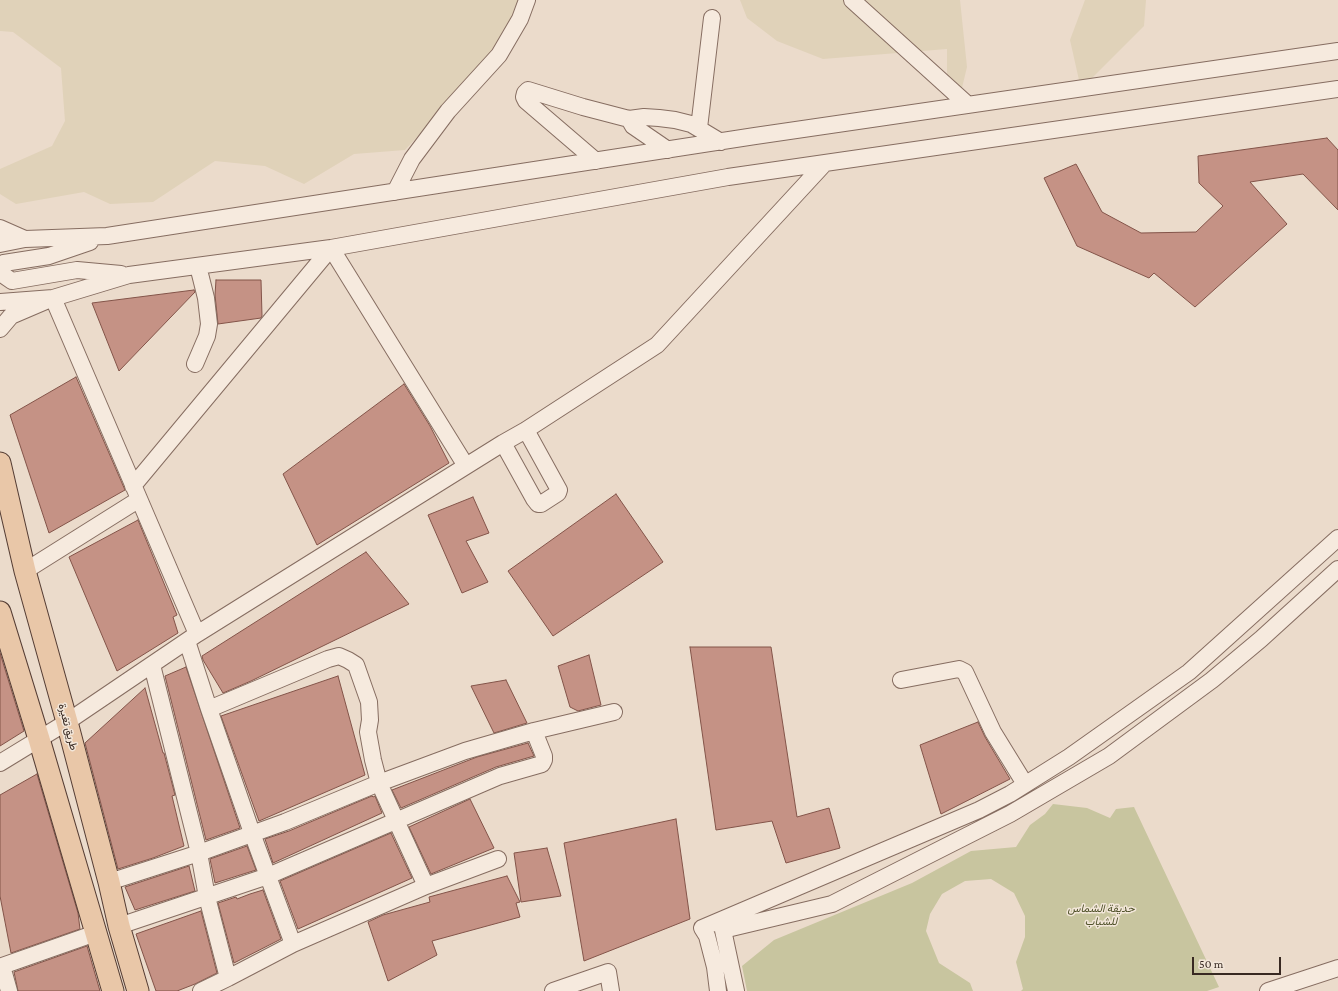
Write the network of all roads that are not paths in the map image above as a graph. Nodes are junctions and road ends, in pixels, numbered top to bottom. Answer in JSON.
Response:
{"nodes":[{"id":1,"x":527,"y":0,"type":"edge"},
{"id":2,"x":852,"y":0,"type":"edge"},
{"id":3,"x":712,"y":18,"type":"dead end"},
{"id":4,"x":1338,"y":51,"type":"edge"},
{"id":5,"x":1338,"y":89,"type":"edge"},
{"id":6,"x":968,"y":105,"type":"junction"},
{"id":7,"x":629,"y":119,"type":"junction"},
{"id":8,"x":699,"y":128,"type":"junction"},
{"id":9,"x":721,"y":142,"type":"junction"},
{"id":10,"x":668,"y":150,"type":"junction"},
{"id":11,"x":596,"y":161,"type":"junction"},
{"id":12,"x":825,"y":163,"type":"junction"},
{"id":13,"x":395,"y":192,"type":"junction"},
{"id":14,"x":0,"y":228,"type":"edge"},
{"id":15,"x":107,"y":236,"type":"junction"},
{"id":16,"x":25,"y":239,"type":"junction"},
{"id":17,"x":0,"y":244,"type":"edge"},
{"id":18,"x":331,"y":248,"type":"junction"},
{"id":19,"x":198,"y":266,"type":"junction"},
{"id":20,"x":129,"y":275,"type":"junction"},
{"id":21,"x":53,"y":298,"type":"junction"},
{"id":22,"x":0,"y":302,"type":"edge"},
{"id":23,"x":0,"y":329,"type":"edge"},
{"id":24,"x":195,"y":364,"type":"dead end"},
{"id":25,"x":526,"y":430,"type":"junction"},
{"id":26,"x":503,"y":443,"type":"junction"},
{"id":27,"x":0,"y":463,"type":"edge"},
{"id":28,"x":466,"y":466,"type":"junction"},
{"id":29,"x":136,"y":493,"type":"junction"},
{"id":30,"x":1338,"y":538,"type":"edge"},
{"id":31,"x":25,"y":572,"type":"junction"},
{"id":32,"x":1336,"y":576,"type":"edge"},
{"id":33,"x":1,"y":623,"type":"edge"},
{"id":34,"x":192,"y":638,"type":"junction"},
{"id":35,"x":152,"y":665,"type":"junction"},
{"id":36,"x":901,"y":680,"type":"dead end"},
{"id":37,"x":209,"y":709,"type":"junction"},
{"id":38,"x":614,"y":712,"type":"dead end"},
{"id":39,"x":67,"y":722,"type":"junction"},
{"id":40,"x":534,"y":731,"type":"junction"},
{"id":41,"x":39,"y":739,"type":"junction"},
{"id":42,"x":0,"y":763,"type":"edge"},
{"id":43,"x":379,"y":783,"type":"junction"},
{"id":44,"x":1025,"y":784,"type":"junction"},
{"id":45,"x":397,"y":820,"type":"junction"},
{"id":46,"x":252,"y":833,"type":"junction"},
{"id":47,"x":199,"y":853,"type":"junction"},
{"id":48,"x":498,"y":859,"type":"dead end"},
{"id":49,"x":268,"y":876,"type":"junction"},
{"id":50,"x":109,"y":882,"type":"junction"},
{"id":51,"x":426,"y":886,"type":"junction"},
{"id":52,"x":207,"y":897,"type":"junction"},
{"id":53,"x":120,"y":926,"type":"junction"},
{"id":54,"x":96,"y":933,"type":"junction"},
{"id":55,"x":293,"y":944,"type":"junction"},
{"id":56,"x":1,"y":961,"type":"edge"},
{"id":57,"x":1338,"y":968,"type":"edge"},
{"id":58,"x":228,"y":978,"type":"junction"},
{"id":59,"x":9,"y":991,"type":"edge"},
{"id":60,"x":113,"y":991,"type":"edge"},
{"id":61,"x":138,"y":991,"type":"edge"},
{"id":62,"x":201,"y":991,"type":"edge"},
{"id":63,"x":553,"y":991,"type":"edge"},
{"id":64,"x":611,"y":991,"type":"edge"},
{"id":65,"x":718,"y":991,"type":"edge"},
{"id":66,"x":736,"y":991,"type":"edge"},
{"id":67,"x":1268,"y":991,"type":"edge"}],
"edges":[{"from":1,"to":13,"type":"street"},
{"from":2,"to":6,"type":"street"},
{"from":3,"to":8,"type":"street"},
{"from":4,"to":6,"type":"street"},
{"from":5,"to":12,"type":"street"},
{"from":6,"to":9,"type":"street"},
{"from":7,"to":8,"type":"street"},
{"from":7,"to":10,"type":"street"},
{"from":7,"to":11,"type":"street"},
{"from":8,"to":9,"type":"street"},
{"from":9,"to":10,"type":"street"},
{"from":10,"to":11,"type":"street"},
{"from":11,"to":13,"type":"street"},
{"from":12,"to":18,"type":"street"},
{"from":12,"to":25,"type":"street"},
{"from":13,"to":15,"type":"street"},
{"from":14,"to":16,"type":"street"},
{"from":15,"to":16,"type":"street"},
{"from":15,"to":20,"type":"street"},
{"from":16,"to":17,"type":"street"},
{"from":18,"to":19,"type":"street"},
{"from":18,"to":28,"type":"street"},
{"from":18,"to":29,"type":"street"},
{"from":19,"to":20,"type":"street"},
{"from":19,"to":24,"type":"street"},
{"from":20,"to":21,"type":"street"},
{"from":21,"to":22,"type":"street"},
{"from":21,"to":23,"type":"street"},
{"from":21,"to":29,"type":"street"},
{"from":25,"to":26,"type":"street"},
{"from":25,"to":26,"type":"street"},
{"from":26,"to":28,"type":"street"},
{"from":27,"to":31,"type":"main road","name":"طريق تغيرة"},
{"from":28,"to":34,"type":"street"},
{"from":29,"to":31,"type":"street"},
{"from":29,"to":34,"type":"street"},
{"from":30,"to":44,"type":"street"},
{"from":31,"to":39,"type":"main road","name":"طريق تغيرة"},
{"from":32,"to":66,"type":"street"},
{"from":33,"to":41,"type":"main road"},
{"from":34,"to":35,"type":"street"},
{"from":34,"to":37,"type":"street"},
{"from":35,"to":39,"type":"street"},
{"from":35,"to":47,"type":"street"},
{"from":36,"to":44,"type":"street"},
{"from":37,"to":43,"type":"street"},
{"from":37,"to":46,"type":"street"},
{"from":38,"to":40,"type":"street"},
{"from":39,"to":41,"type":"street"},
{"from":39,"to":50,"type":"main road","name":"طريق تغيرة"},
{"from":40,"to":43,"type":"street"},
{"from":40,"to":45,"type":"street"},
{"from":41,"to":42,"type":"street"},
{"from":41,"to":54,"type":"main road"},
{"from":43,"to":45,"type":"street"},
{"from":43,"to":46,"type":"street"},
{"from":44,"to":65,"type":"street"},
{"from":45,"to":49,"type":"street"},
{"from":45,"to":51,"type":"street"},
{"from":46,"to":47,"type":"street"},
{"from":46,"to":49,"type":"street"},
{"from":47,"to":50,"type":"street"},
{"from":47,"to":52,"type":"street"},
{"from":48,"to":51,"type":"street"},
{"from":49,"to":52,"type":"street"},
{"from":49,"to":55,"type":"street"},
{"from":50,"to":53,"type":"main road","name":"طريق تغيرة"},
{"from":51,"to":55,"type":"street"},
{"from":52,"to":53,"type":"street"},
{"from":52,"to":58,"type":"street"},
{"from":53,"to":61,"type":"main road","name":"طريق تغيرة"},
{"from":54,"to":56,"type":"street"},
{"from":54,"to":60,"type":"main road"},
{"from":55,"to":58,"type":"street"},
{"from":56,"to":59,"type":"street"},
{"from":57,"to":67,"type":"street"},
{"from":58,"to":62,"type":"street"},
{"from":63,"to":64,"type":"street"}]}
